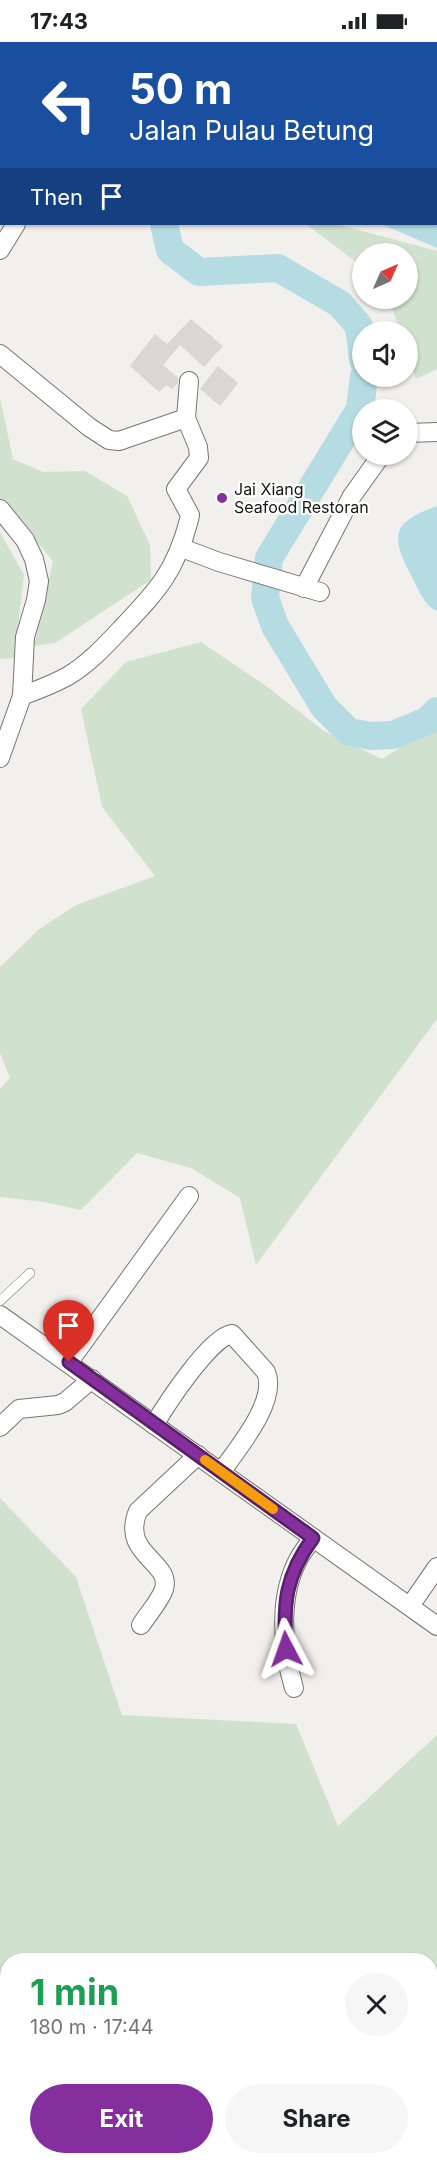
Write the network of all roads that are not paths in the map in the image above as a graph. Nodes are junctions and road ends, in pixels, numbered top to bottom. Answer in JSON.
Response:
{"nodes":[{"id":1,"x":15,"y":225,"type":"edge"},
{"id":2,"x":0,"y":250,"type":"edge"},
{"id":3,"x":0,"y":354,"type":"edge"},
{"id":4,"x":189,"y":381,"type":"dead end"},
{"id":5,"x":186,"y":418,"type":"junction"},
{"id":6,"x":437,"y":432,"type":"edge"},
{"id":7,"x":418,"y":433,"type":"edge"},
{"id":8,"x":374,"y":465,"type":"edge"},
{"id":9,"x":0,"y":509,"type":"edge"},
{"id":10,"x":182,"y":548,"type":"junction"},
{"id":11,"x":22,"y":696,"type":"junction"},
{"id":12,"x":0,"y":758,"type":"edge"},
{"id":13,"x":189,"y":1196,"type":"dead end"},
{"id":14,"x":30,"y":1273,"type":"dead end"},
{"id":15,"x":0,"y":1301,"type":"edge"},
{"id":16,"x":0,"y":1315,"type":"edge"},
{"id":17,"x":69,"y":1362,"type":"junction"},
{"id":18,"x":92,"y":1379,"type":"junction"},
{"id":19,"x":154,"y":1425,"type":"junction"},
{"id":20,"x":0,"y":1427,"type":"edge"},
{"id":21,"x":198,"y":1455,"type":"junction"},
{"id":22,"x":221,"y":1472,"type":"junction"},
{"id":23,"x":313,"y":1538,"type":"junction"},
{"id":24,"x":437,"y":1567,"type":"edge"},
{"id":25,"x":410,"y":1606,"type":"junction"},
{"id":26,"x":141,"y":1624,"type":"dead end"},
{"id":27,"x":437,"y":1626,"type":"edge"},
{"id":28,"x":294,"y":1688,"type":"dead end"}],
"edges":[{"from":1,"to":2,"type":"street"},
{"from":3,"to":5,"type":"street"},
{"from":4,"to":5,"type":"street"},
{"from":5,"to":10,"type":"street"},
{"from":6,"to":7,"type":"street"},
{"from":8,"to":10,"type":"street"},
{"from":9,"to":11,"type":"street"},
{"from":10,"to":11,"type":"street"},
{"from":11,"to":12,"type":"street"},
{"from":13,"to":17,"type":"street"},
{"from":14,"to":15,"type":"lane"},
{"from":16,"to":17,"type":"street"},
{"from":17,"to":18,"type":"street"},
{"from":18,"to":19,"type":"street"},
{"from":18,"to":20,"type":"street"},
{"from":19,"to":21,"type":"street"},
{"from":19,"to":22,"type":"street"},
{"from":21,"to":22,"type":"street"},
{"from":21,"to":26,"type":"street"},
{"from":22,"to":23,"type":"street"},
{"from":23,"to":25,"type":"street"},
{"from":23,"to":28,"type":"street"},
{"from":24,"to":25,"type":"street"},
{"from":25,"to":27,"type":"street"}]}
